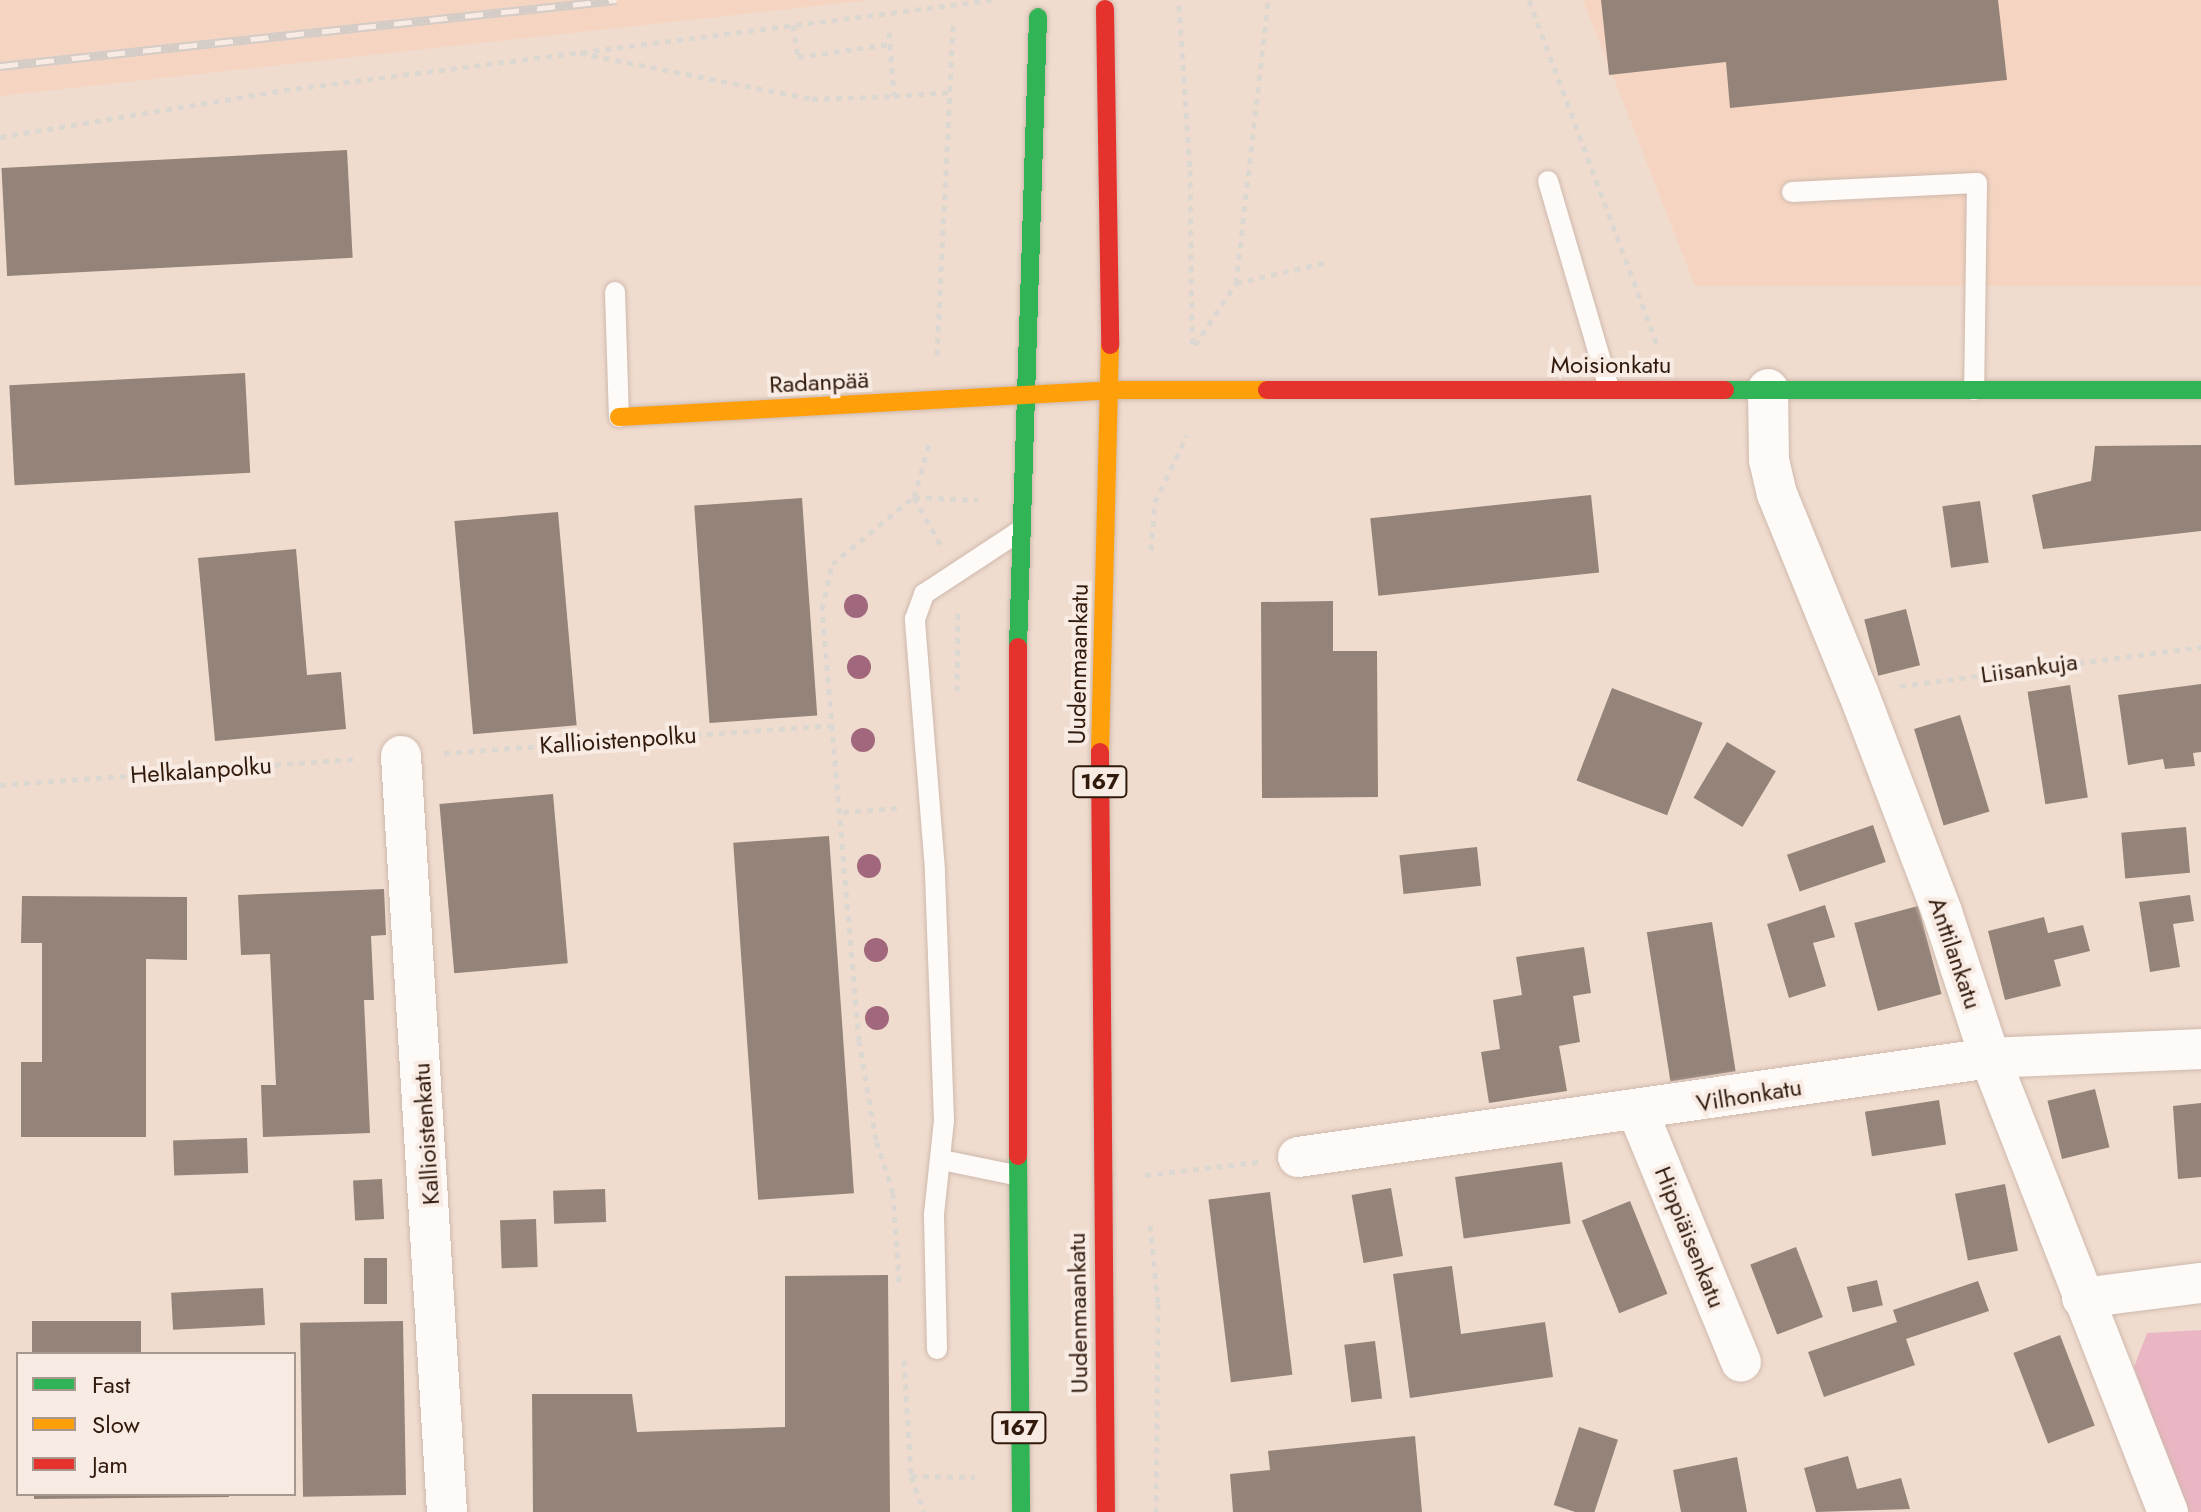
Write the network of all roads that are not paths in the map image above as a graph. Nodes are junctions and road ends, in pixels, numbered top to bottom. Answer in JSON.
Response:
{"nodes":[{"id":1,"x":1105,"y":9,"type":"dead end"},
{"id":2,"x":1038,"y":17,"type":"dead end"},
{"id":3,"x":1548,"y":181,"type":"dead end"},
{"id":4,"x":1792,"y":192,"type":"dead end"},
{"id":5,"x":615,"y":292,"type":"dead end"},
{"id":6,"x":1609,"y":388,"type":"junction"},
{"id":7,"x":1768,"y":389,"type":"junction"},
{"id":8,"x":1111,"y":390,"type":"junction"},
{"id":9,"x":1974,"y":390,"type":"junction"},
{"id":10,"x":2201,"y":390,"type":"edge"},
{"id":11,"x":1022,"y":394,"type":"junction"},
{"id":12,"x":619,"y":417,"type":"joint"},
{"id":13,"x":1018,"y":532,"type":"junction"},
{"id":14,"x":401,"y":756,"type":"road end"},
{"id":15,"x":2201,"y":1049,"type":"edge"},
{"id":16,"x":1990,"y":1058,"type":"junction"},
{"id":17,"x":1638,"y":1112,"type":"junction"},
{"id":18,"x":1298,"y":1157,"type":"road end"},
{"id":19,"x":942,"y":1160,"type":"junction"},
{"id":20,"x":1015,"y":1175,"type":"junction"},
{"id":21,"x":2201,"y":1283,"type":"edge"},
{"id":22,"x":2082,"y":1298,"type":"junction"},
{"id":23,"x":937,"y":1349,"type":"dead end"},
{"id":24,"x":1741,"y":1362,"type":"dead end"},
{"id":25,"x":447,"y":1512,"type":"edge"},
{"id":26,"x":1021,"y":1512,"type":"edge"},
{"id":27,"x":1106,"y":1512,"type":"edge"},
{"id":28,"x":2168,"y":1512,"type":"edge"}],
"edges":[{"from":1,"to":8,"type":"main road","name":"Uudenmaankatu","number":"167"},
{"from":2,"to":11,"type":"main road","number":"167"},
{"from":3,"to":6,"type":"lane"},
{"from":4,"to":9,"type":"lane"},
{"from":5,"to":12,"type":"lane"},
{"from":6,"to":7,"type":"main road","name":"Moisionkatu"},
{"from":6,"to":8,"type":"main road","name":"Moisionkatu"},
{"from":7,"to":9,"type":"main road","name":"Moisionkatu"},
{"from":7,"to":16,"type":"street","name":"Anttilankatu"},
{"from":8,"to":11,"type":"main road","name":"Moisionkatu"},
{"from":8,"to":27,"type":"main road","name":"Uudenmaankatu","number":"167"},
{"from":9,"to":10,"type":"main road","name":"Moisionkatu"},
{"from":11,"to":12,"type":"main road","name":"Radanpää"},
{"from":11,"to":13,"type":"main road","number":"167"},
{"from":13,"to":19,"type":"lane"},
{"from":13,"to":20,"type":"main road","number":"167"},
{"from":14,"to":25,"type":"street","name":"Kallioistenkatu"},
{"from":15,"to":16,"type":"street","name":"Vilhonkatu"},
{"from":16,"to":17,"type":"street","name":"Vilhonkatu"},
{"from":16,"to":22,"type":"street","name":"Anttilankatu"},
{"from":17,"to":18,"type":"street","name":"Vilhonkatu"},
{"from":17,"to":24,"type":"street","name":"Hippiäisenkatu"},
{"from":19,"to":20,"type":"lane"},
{"from":19,"to":23,"type":"lane"},
{"from":20,"to":26,"type":"main road","number":"167"},
{"from":21,"to":22,"type":"street"},
{"from":22,"to":28,"type":"street","name":"Anttilankatu"}]}
